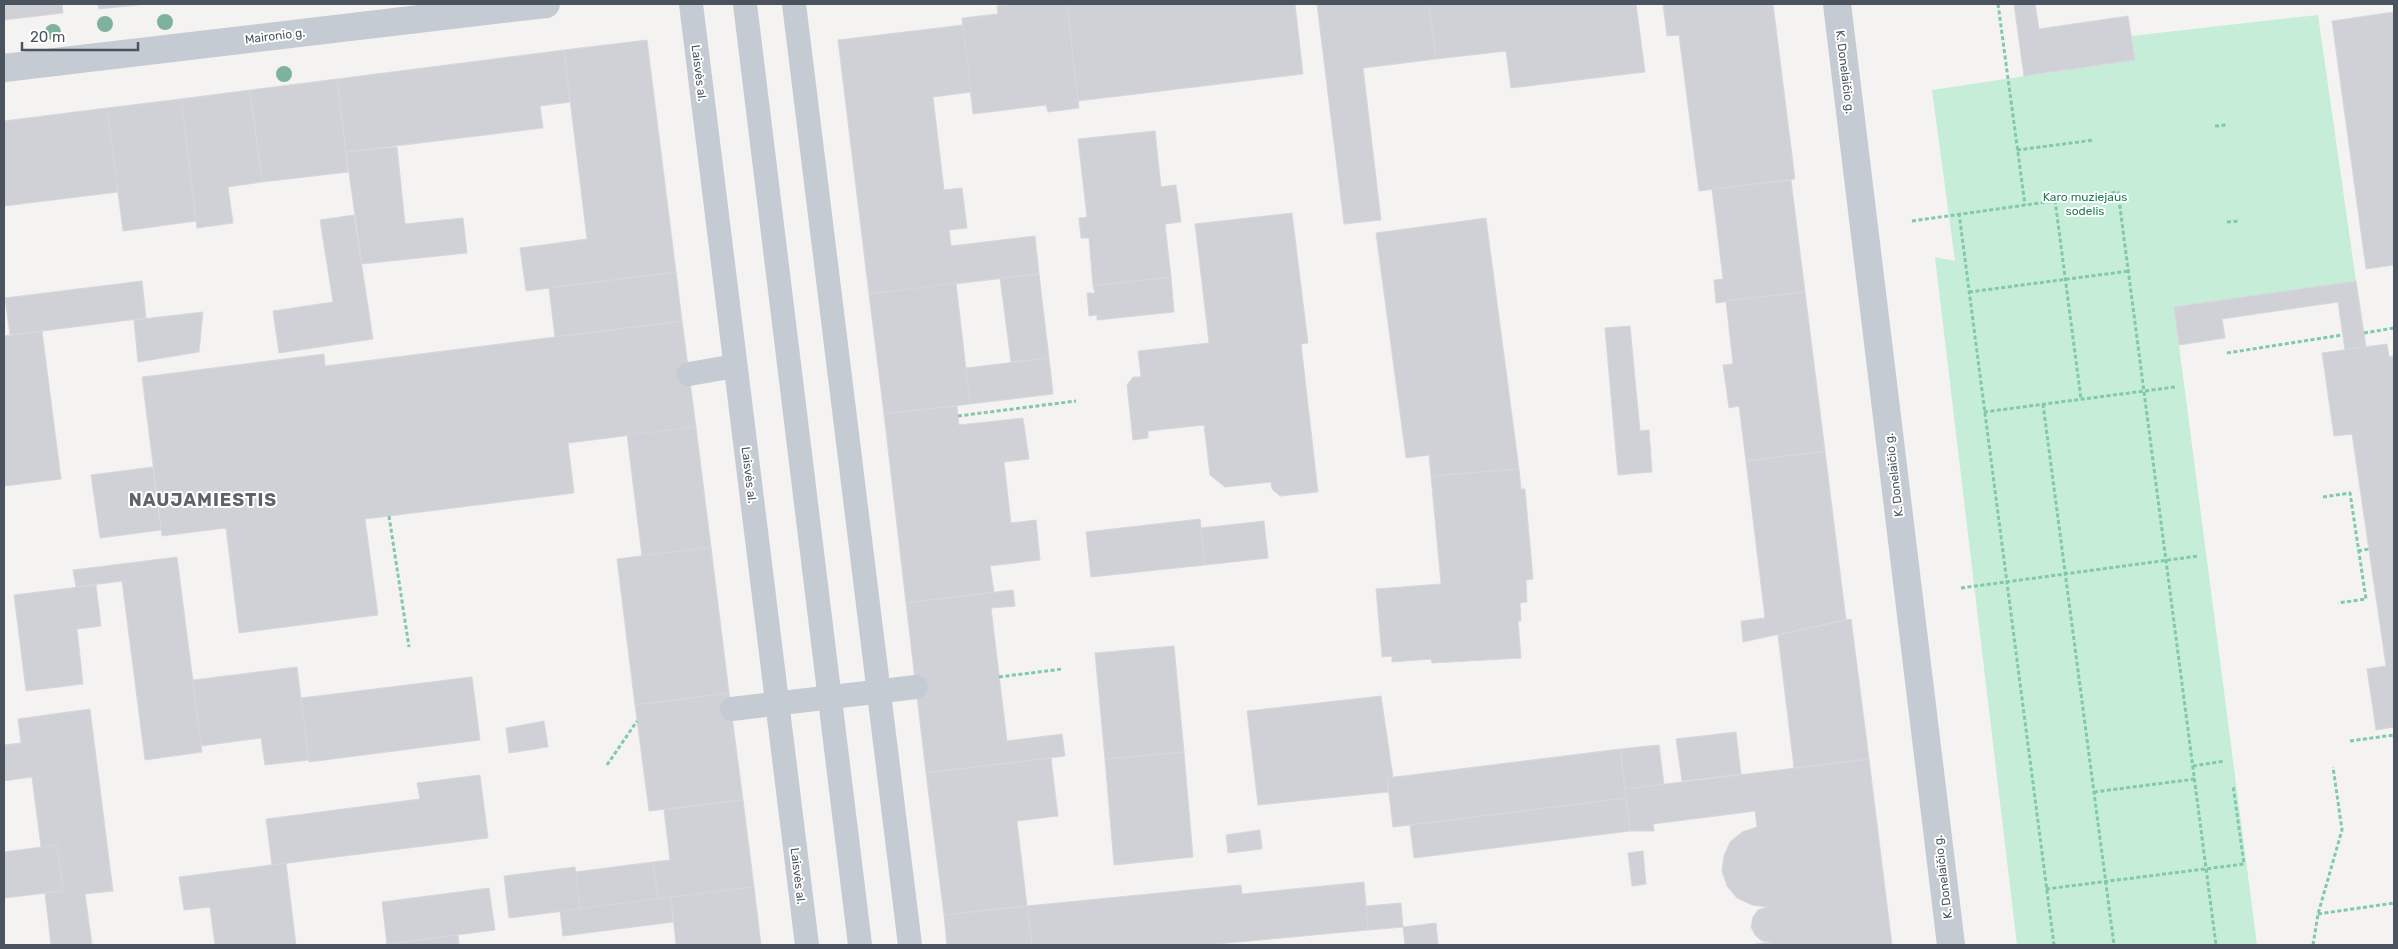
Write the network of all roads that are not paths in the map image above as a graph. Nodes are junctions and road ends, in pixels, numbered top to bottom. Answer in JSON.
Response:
{"nodes":[{"id":1,"x":546,"y":4,"type":"edge"},
{"id":2,"x":690,"y":4,"type":"edge"},
{"id":3,"x":744,"y":4,"type":"edge"},
{"id":4,"x":794,"y":4,"type":"edge"},
{"id":5,"x":1837,"y":4,"type":"edge"},
{"id":6,"x":4,"y":68,"type":"edge"},
{"id":7,"x":735,"y":366,"type":"junction"},
{"id":8,"x":689,"y":374,"type":"dead end"},
{"id":9,"x":916,"y":687,"type":"dead end"},
{"id":10,"x":878,"y":691,"type":"junction"},
{"id":11,"x":830,"y":697,"type":"junction"},
{"id":12,"x":777,"y":703,"type":"junction"},
{"id":13,"x":732,"y":709,"type":"dead end"},
{"id":14,"x":807,"y":945,"type":"edge"},
{"id":15,"x":860,"y":945,"type":"edge"},
{"id":16,"x":910,"y":945,"type":"edge"},
{"id":17,"x":1951,"y":945,"type":"edge"}],
"edges":[{"from":1,"to":6,"type":"street","name":"Maironio g."},
{"from":2,"to":7,"type":"street","name":"Laisvės al."},
{"from":3,"to":11,"type":"street"},
{"from":4,"to":10,"type":"street"},
{"from":5,"to":17,"type":"street","name":"K. Donelaičio g."},
{"from":7,"to":8,"type":"street"},
{"from":7,"to":12,"type":"street","name":"Laisvės al."},
{"from":9,"to":10,"type":"street"},
{"from":10,"to":11,"type":"street"},
{"from":10,"to":16,"type":"street"},
{"from":11,"to":12,"type":"street"},
{"from":11,"to":15,"type":"street"},
{"from":12,"to":13,"type":"street"},
{"from":12,"to":14,"type":"street","name":"Laisvės al."}]}
